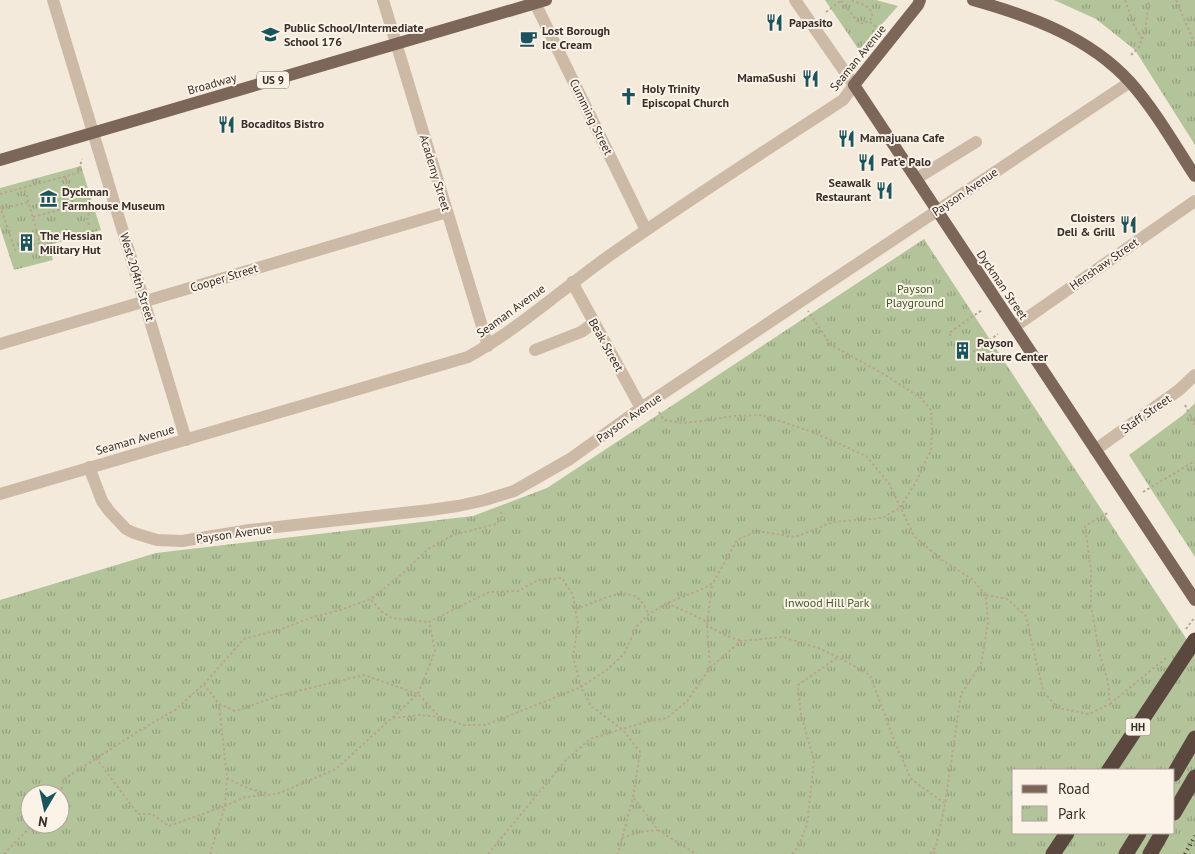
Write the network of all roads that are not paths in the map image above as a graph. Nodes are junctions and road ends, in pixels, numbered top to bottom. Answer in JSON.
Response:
{"nodes":[{"id":1,"x":53,"y":0,"type":"edge"},
{"id":2,"x":383,"y":0,"type":"edge"},
{"id":3,"x":795,"y":0,"type":"edge"},
{"id":4,"x":920,"y":0,"type":"edge"},
{"id":5,"x":974,"y":0,"type":"edge"},
{"id":6,"x":541,"y":2,"type":"edge"},
{"id":7,"x":396,"y":44,"type":"junction"},
{"id":8,"x":1130,"y":82,"type":"junction"},
{"id":9,"x":854,"y":85,"type":"junction"},
{"id":10,"x":93,"y":132,"type":"junction"},
{"id":11,"x":976,"y":142,"type":"dead end"},
{"id":12,"x":0,"y":160,"type":"edge"},
{"id":13,"x":1195,"y":176,"type":"edge"},
{"id":14,"x":916,"y":179,"type":"junction"},
{"id":15,"x":1195,"y":200,"type":"edge"},
{"id":16,"x":937,"y":211,"type":"junction"},
{"id":17,"x":447,"y":212,"type":"junction"},
{"id":18,"x":646,"y":230,"type":"junction"},
{"id":19,"x":572,"y":282,"type":"junction"},
{"id":20,"x":145,"y":302,"type":"junction"},
{"id":21,"x":594,"y":323,"type":"junction"},
{"id":22,"x":1014,"y":326,"type":"junction"},
{"id":23,"x":0,"y":344,"type":"edge"},
{"id":24,"x":488,"y":346,"type":"junction"},
{"id":25,"x":535,"y":350,"type":"dead end"},
{"id":26,"x":1195,"y":375,"type":"edge"},
{"id":27,"x":641,"y":408,"type":"junction"},
{"id":28,"x":186,"y":440,"type":"junction"},
{"id":29,"x":1095,"y":450,"type":"junction"},
{"id":30,"x":89,"y":468,"type":"junction"},
{"id":31,"x":0,"y":494,"type":"edge"},
{"id":32,"x":1195,"y":600,"type":"edge"},
{"id":33,"x":1195,"y":640,"type":"edge"},
{"id":34,"x":1195,"y":738,"type":"edge"},
{"id":35,"x":1110,"y":769,"type":"edge"},
{"id":36,"x":1175,"y":772,"type":"edge"},
{"id":37,"x":1195,"y":777,"type":"edge"},
{"id":38,"x":1175,"y":811,"type":"edge"},
{"id":39,"x":1066,"y":834,"type":"edge"},
{"id":40,"x":1138,"y":834,"type":"edge"},
{"id":41,"x":1161,"y":834,"type":"edge"},
{"id":42,"x":1052,"y":854,"type":"edge"},
{"id":43,"x":1126,"y":854,"type":"edge"},
{"id":44,"x":1150,"y":854,"type":"edge"}],
"edges":[{"from":1,"to":10,"type":"street","name":"West 204th Street"},
{"from":2,"to":7,"type":"street","name":"Academy Street"},
{"from":3,"to":9,"type":"street"},
{"from":4,"to":9,"type":"main road","name":"Seaman Avenue"},
{"from":5,"to":8,"type":"main road"},
{"from":6,"to":7,"type":"main road","name":"Broadway","number":"US 9"},
{"from":6,"to":18,"type":"street","name":"Cumming Street"},
{"from":7,"to":10,"type":"main road","name":"Broadway","number":"US 9"},
{"from":7,"to":17,"type":"street","name":"Academy Street"},
{"from":8,"to":13,"type":"main road"},
{"from":8,"to":16,"type":"street","name":"Payson Avenue"},
{"from":9,"to":14,"type":"main road","name":"Dyckman Street"},
{"from":9,"to":18,"type":"street","name":"Seaman Avenue"},
{"from":10,"to":12,"type":"main road","name":"Broadway","number":"US 9"},
{"from":10,"to":20,"type":"street","name":"West 204th Street"},
{"from":11,"to":14,"type":"street"},
{"from":14,"to":16,"type":"main road","name":"Dyckman Street"},
{"from":15,"to":22,"type":"street","name":"Henshaw Street"},
{"from":16,"to":22,"type":"main road","name":"Dyckman Street"},
{"from":16,"to":27,"type":"street","name":"Payson Avenue"},
{"from":17,"to":20,"type":"street","name":"Cooper Street"},
{"from":17,"to":24,"type":"street","name":"Academy Street"},
{"from":18,"to":19,"type":"street","name":"Seaman Avenue"},
{"from":19,"to":21,"type":"street","name":"Beak Street"},
{"from":19,"to":24,"type":"street","name":"Seaman Avenue"},
{"from":20,"to":23,"type":"street","name":"Cooper Street"},
{"from":20,"to":28,"type":"street","name":"West 204th Street"},
{"from":21,"to":25,"type":"street"},
{"from":21,"to":27,"type":"street","name":"Beak Street"},
{"from":22,"to":29,"type":"main road","name":"Dyckman Street"},
{"from":24,"to":28,"type":"street","name":"Seaman Avenue"},
{"from":26,"to":29,"type":"street","name":"Staff Street"},
{"from":27,"to":30,"type":"street","name":"Payson Avenue"},
{"from":28,"to":30,"type":"street","name":"Seaman Avenue"},
{"from":29,"to":32,"type":"main road","name":"Dyckman Street"},
{"from":30,"to":31,"type":"street","name":"Seaman Avenue"},
{"from":33,"to":35,"type":"highway","number":"HH"},
{"from":34,"to":36,"type":"highway"},
{"from":37,"to":38,"type":"highway"},
{"from":39,"to":42,"type":"highway"},
{"from":40,"to":43,"type":"highway"},
{"from":41,"to":44,"type":"highway"}]}
